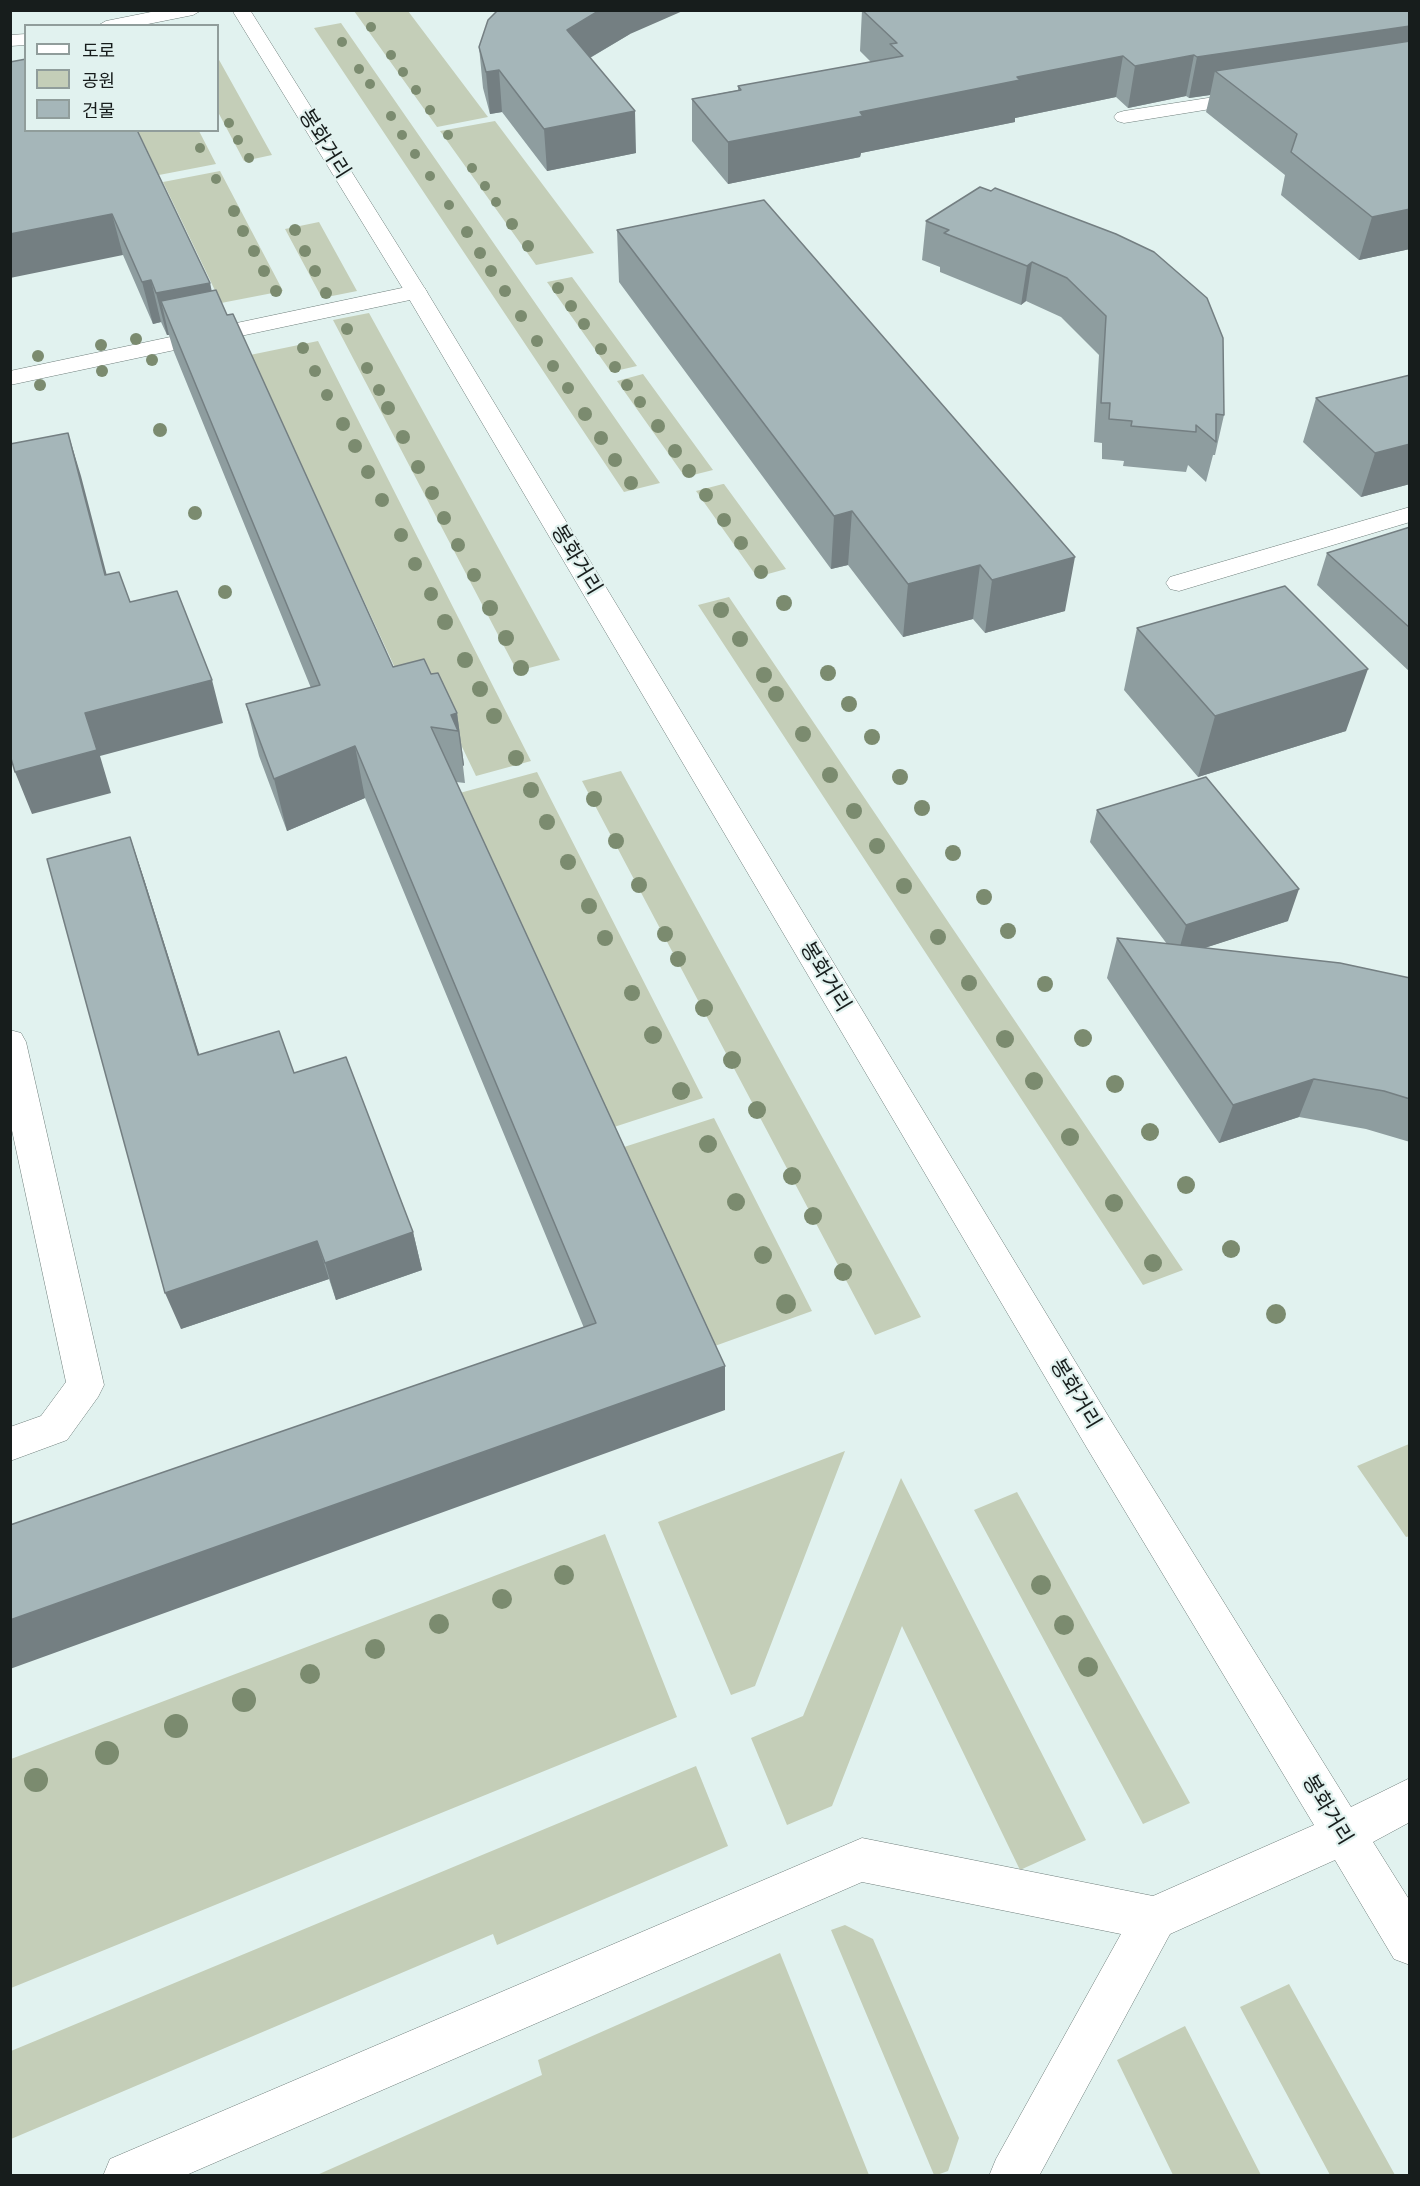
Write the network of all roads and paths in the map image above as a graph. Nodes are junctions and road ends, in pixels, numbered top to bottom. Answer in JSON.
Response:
{"nodes":[{"id":1,"x":193,"y":10,"type":"edge"},
{"id":2,"x":242,"y":10,"type":"edge"},
{"id":3,"x":117,"y":24,"type":"edge"},
{"id":4,"x":1273,"y":94,"type":"edge"},
{"id":5,"x":1124,"y":117,"type":"dead end"},
{"id":6,"x":416,"y":292,"type":"junction"},
{"id":7,"x":10,"y":378,"type":"edge"},
{"id":8,"x":1410,"y":514,"type":"edge"},
{"id":9,"x":1179,"y":584,"type":"dead end"},
{"id":10,"x":10,"y":1042,"type":"edge"},
{"id":11,"x":10,"y":1444,"type":"edge"},
{"id":12,"x":1410,"y":1799,"type":"edge"},
{"id":13,"x":1342,"y":1835,"type":"junction"},
{"id":14,"x":1154,"y":1918,"type":"junction"},
{"id":15,"x":1410,"y":1943,"type":"edge"},
{"id":16,"x":127,"y":2175,"type":"edge"},
{"id":17,"x":1012,"y":2175,"type":"edge"}],
"edges":[{"from":1,"to":3,"type":"main road"},
{"from":2,"to":6,"type":"main road","name":"봉화거리"},
{"from":4,"to":5,"type":"main road"},
{"from":6,"to":7,"type":"main road"},
{"from":6,"to":13,"type":"main road","name":"봉화거리"},
{"from":8,"to":9,"type":"main road"},
{"from":10,"to":11,"type":"main road"},
{"from":12,"to":13,"type":"main road"},
{"from":13,"to":14,"type":"main road"},
{"from":13,"to":15,"type":"main road","name":"봉화거리"},
{"from":14,"to":16,"type":"main road"},
{"from":14,"to":17,"type":"main road"}]}
